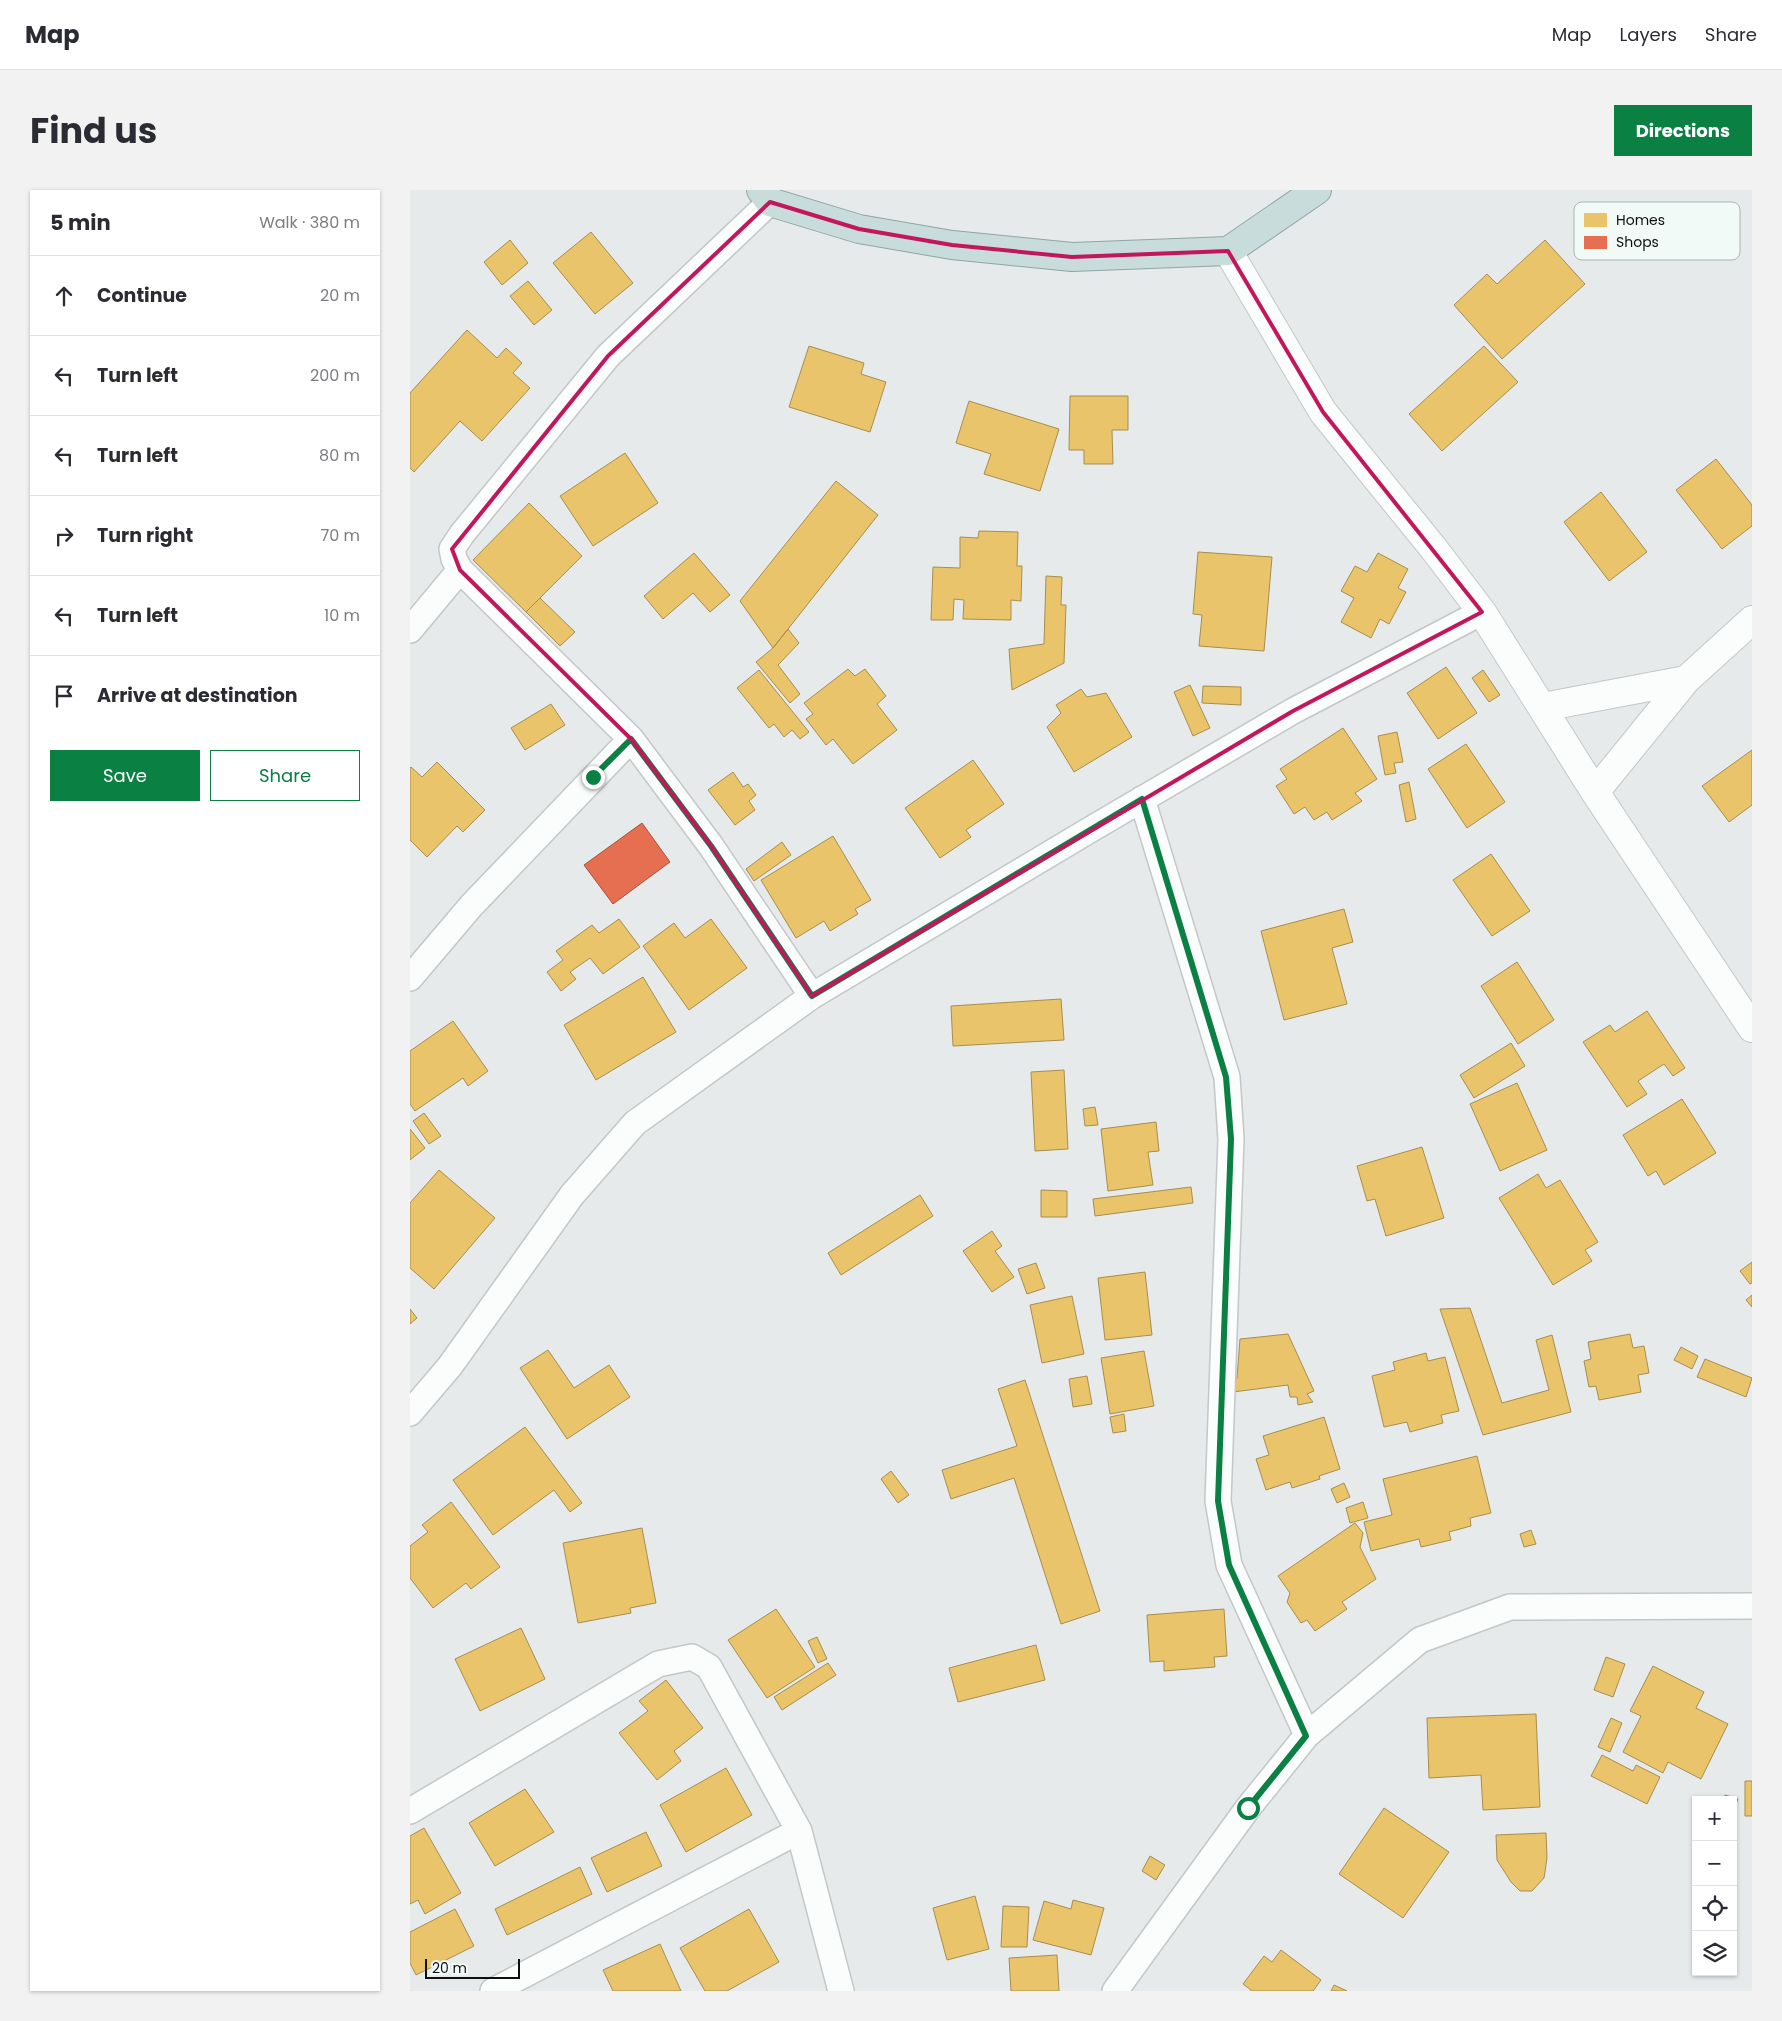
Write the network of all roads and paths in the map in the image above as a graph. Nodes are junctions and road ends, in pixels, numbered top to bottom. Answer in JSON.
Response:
{"nodes":[{"id":1,"x":1317,"y":190,"type":"edge"},
{"id":2,"x":765,"y":196,"type":"edge"},
{"id":3,"x":1228,"y":251,"type":"junction"},
{"id":4,"x":460,"y":570,"type":"junction"},
{"id":5,"x":1482,"y":612,"type":"junction"},
{"id":6,"x":1752,"y":620,"type":"edge"},
{"id":7,"x":410,"y":630,"type":"edge"},
{"id":8,"x":1686,"y":680,"type":"junction"},
{"id":9,"x":1543,"y":708,"type":"junction"},
{"id":10,"x":631,"y":739,"type":"junction"},
{"id":11,"x":1595,"y":792,"type":"junction"},
{"id":12,"x":1142,"y":799,"type":"junction"},
{"id":13,"x":410,"y":978,"type":"edge"},
{"id":14,"x":812,"y":996,"type":"junction"},
{"id":15,"x":1752,"y":1028,"type":"edge"},
{"id":16,"x":410,"y":1413,"type":"edge"},
{"id":17,"x":1752,"y":1606,"type":"edge"},
{"id":18,"x":1306,"y":1736,"type":"junction"},
{"id":19,"x":410,"y":1811,"type":"edge"},
{"id":20,"x":799,"y":1831,"type":"junction"},
{"id":21,"x":493,"y":1991,"type":"edge"},
{"id":22,"x":841,"y":1991,"type":"edge"},
{"id":23,"x":1115,"y":1991,"type":"edge"}],
"edges":[{"from":1,"to":3,"type":"highway"},
{"from":2,"to":3,"type":"highway"},
{"from":2,"to":4,"type":"street"},
{"from":3,"to":5,"type":"street"},
{"from":4,"to":7,"type":"street"},
{"from":4,"to":10,"type":"street"},
{"from":5,"to":9,"type":"street"},
{"from":5,"to":12,"type":"street"},
{"from":6,"to":8,"type":"street"},
{"from":8,"to":9,"type":"street"},
{"from":8,"to":11,"type":"street"},
{"from":9,"to":11,"type":"street"},
{"from":10,"to":13,"type":"street"},
{"from":10,"to":14,"type":"street"},
{"from":11,"to":15,"type":"street"},
{"from":12,"to":14,"type":"street"},
{"from":12,"to":18,"type":"street"},
{"from":14,"to":16,"type":"street"},
{"from":17,"to":18,"type":"street"},
{"from":18,"to":23,"type":"street"},
{"from":19,"to":20,"type":"street"},
{"from":20,"to":21,"type":"street"},
{"from":20,"to":22,"type":"street"}]}
